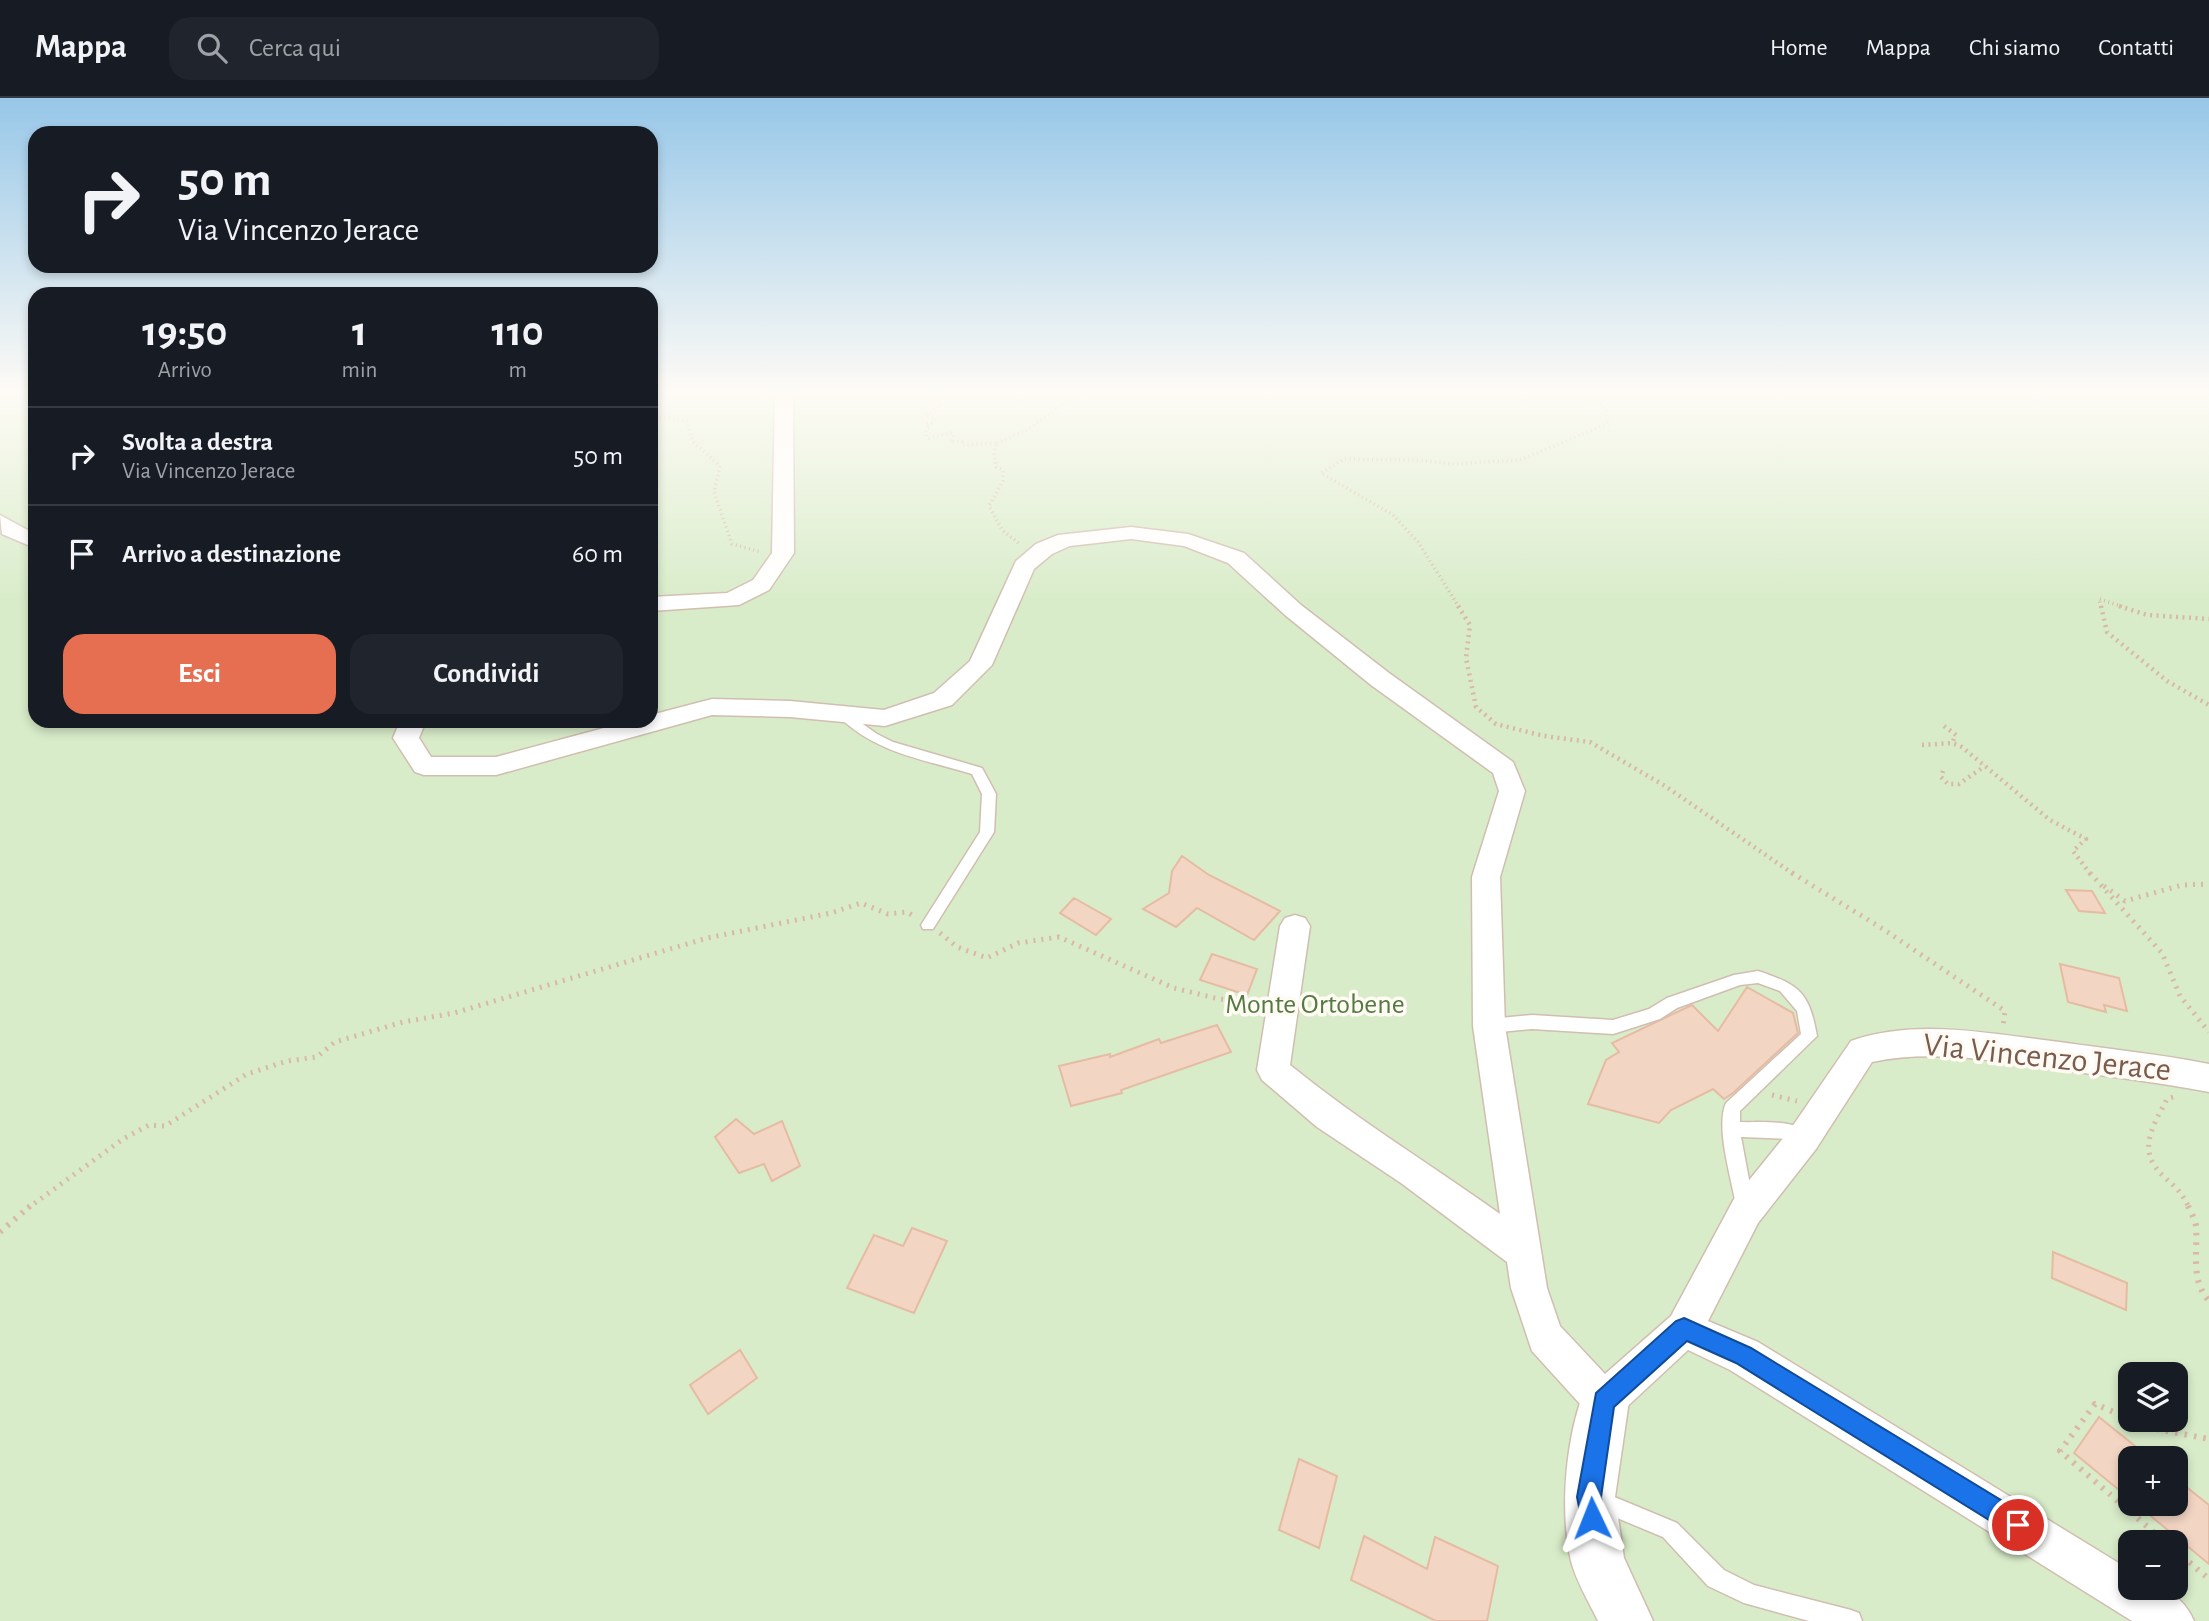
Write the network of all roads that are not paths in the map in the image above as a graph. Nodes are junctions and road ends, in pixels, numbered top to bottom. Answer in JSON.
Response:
{"nodes":[{"id":1,"x":783,"y":463,"type":"edge"},
{"id":2,"x":0,"y":521,"type":"edge"},
{"id":3,"x":28,"y":539,"type":"edge"},
{"id":4,"x":658,"y":604,"type":"edge"},
{"id":5,"x":843,"y":714,"type":"junction"},
{"id":6,"x":658,"y":721,"type":"edge"},
{"id":7,"x":410,"y":728,"type":"edge"},
{"id":8,"x":633,"y":728,"type":"edge"},
{"id":9,"x":928,"y":925,"type":"road end"},
{"id":10,"x":1295,"y":926,"type":"dead end"},
{"id":11,"x":1489,"y":1026,"type":"junction"},
{"id":12,"x":2209,"y":1078,"type":"edge"},
{"id":13,"x":1731,"y":1129,"type":"junction"},
{"id":14,"x":1804,"y":1138,"type":"junction"},
{"id":15,"x":1746,"y":1211,"type":"junction"},
{"id":16,"x":1524,"y":1253,"type":"junction"},
{"id":17,"x":1684,"y":1329,"type":"junction"},
{"id":18,"x":1604,"y":1401,"type":"junction"},
{"id":19,"x":1589,"y":1497,"type":"junction"},
{"id":20,"x":1626,"y":1621,"type":"edge"},
{"id":21,"x":1851,"y":1621,"type":"edge"},
{"id":22,"x":2172,"y":1621,"type":"edge"}],
"edges":[{"from":1,"to":4,"type":"street"},
{"from":2,"to":3,"type":"street"},
{"from":5,"to":6,"type":"street"},
{"from":5,"to":9,"type":"lane"},
{"from":5,"to":11,"type":"street"},
{"from":7,"to":8,"type":"street"},
{"from":10,"to":16,"type":"street"},
{"from":11,"to":13,"type":"lane"},
{"from":11,"to":16,"type":"street"},
{"from":12,"to":14,"type":"street","name":"Via Vincenzo Jerace"},
{"from":13,"to":14,"type":"lane"},
{"from":13,"to":15,"type":"lane"},
{"from":14,"to":15,"type":"street","name":"Via Vincenzo Jerace"},
{"from":15,"to":17,"type":"street","name":"Via Vincenzo Jerace"},
{"from":16,"to":18,"type":"street"},
{"from":17,"to":18,"type":"street"},
{"from":17,"to":22,"type":"street"},
{"from":18,"to":19,"type":"street"},
{"from":19,"to":20,"type":"street"},
{"from":19,"to":21,"type":"lane"}]}
